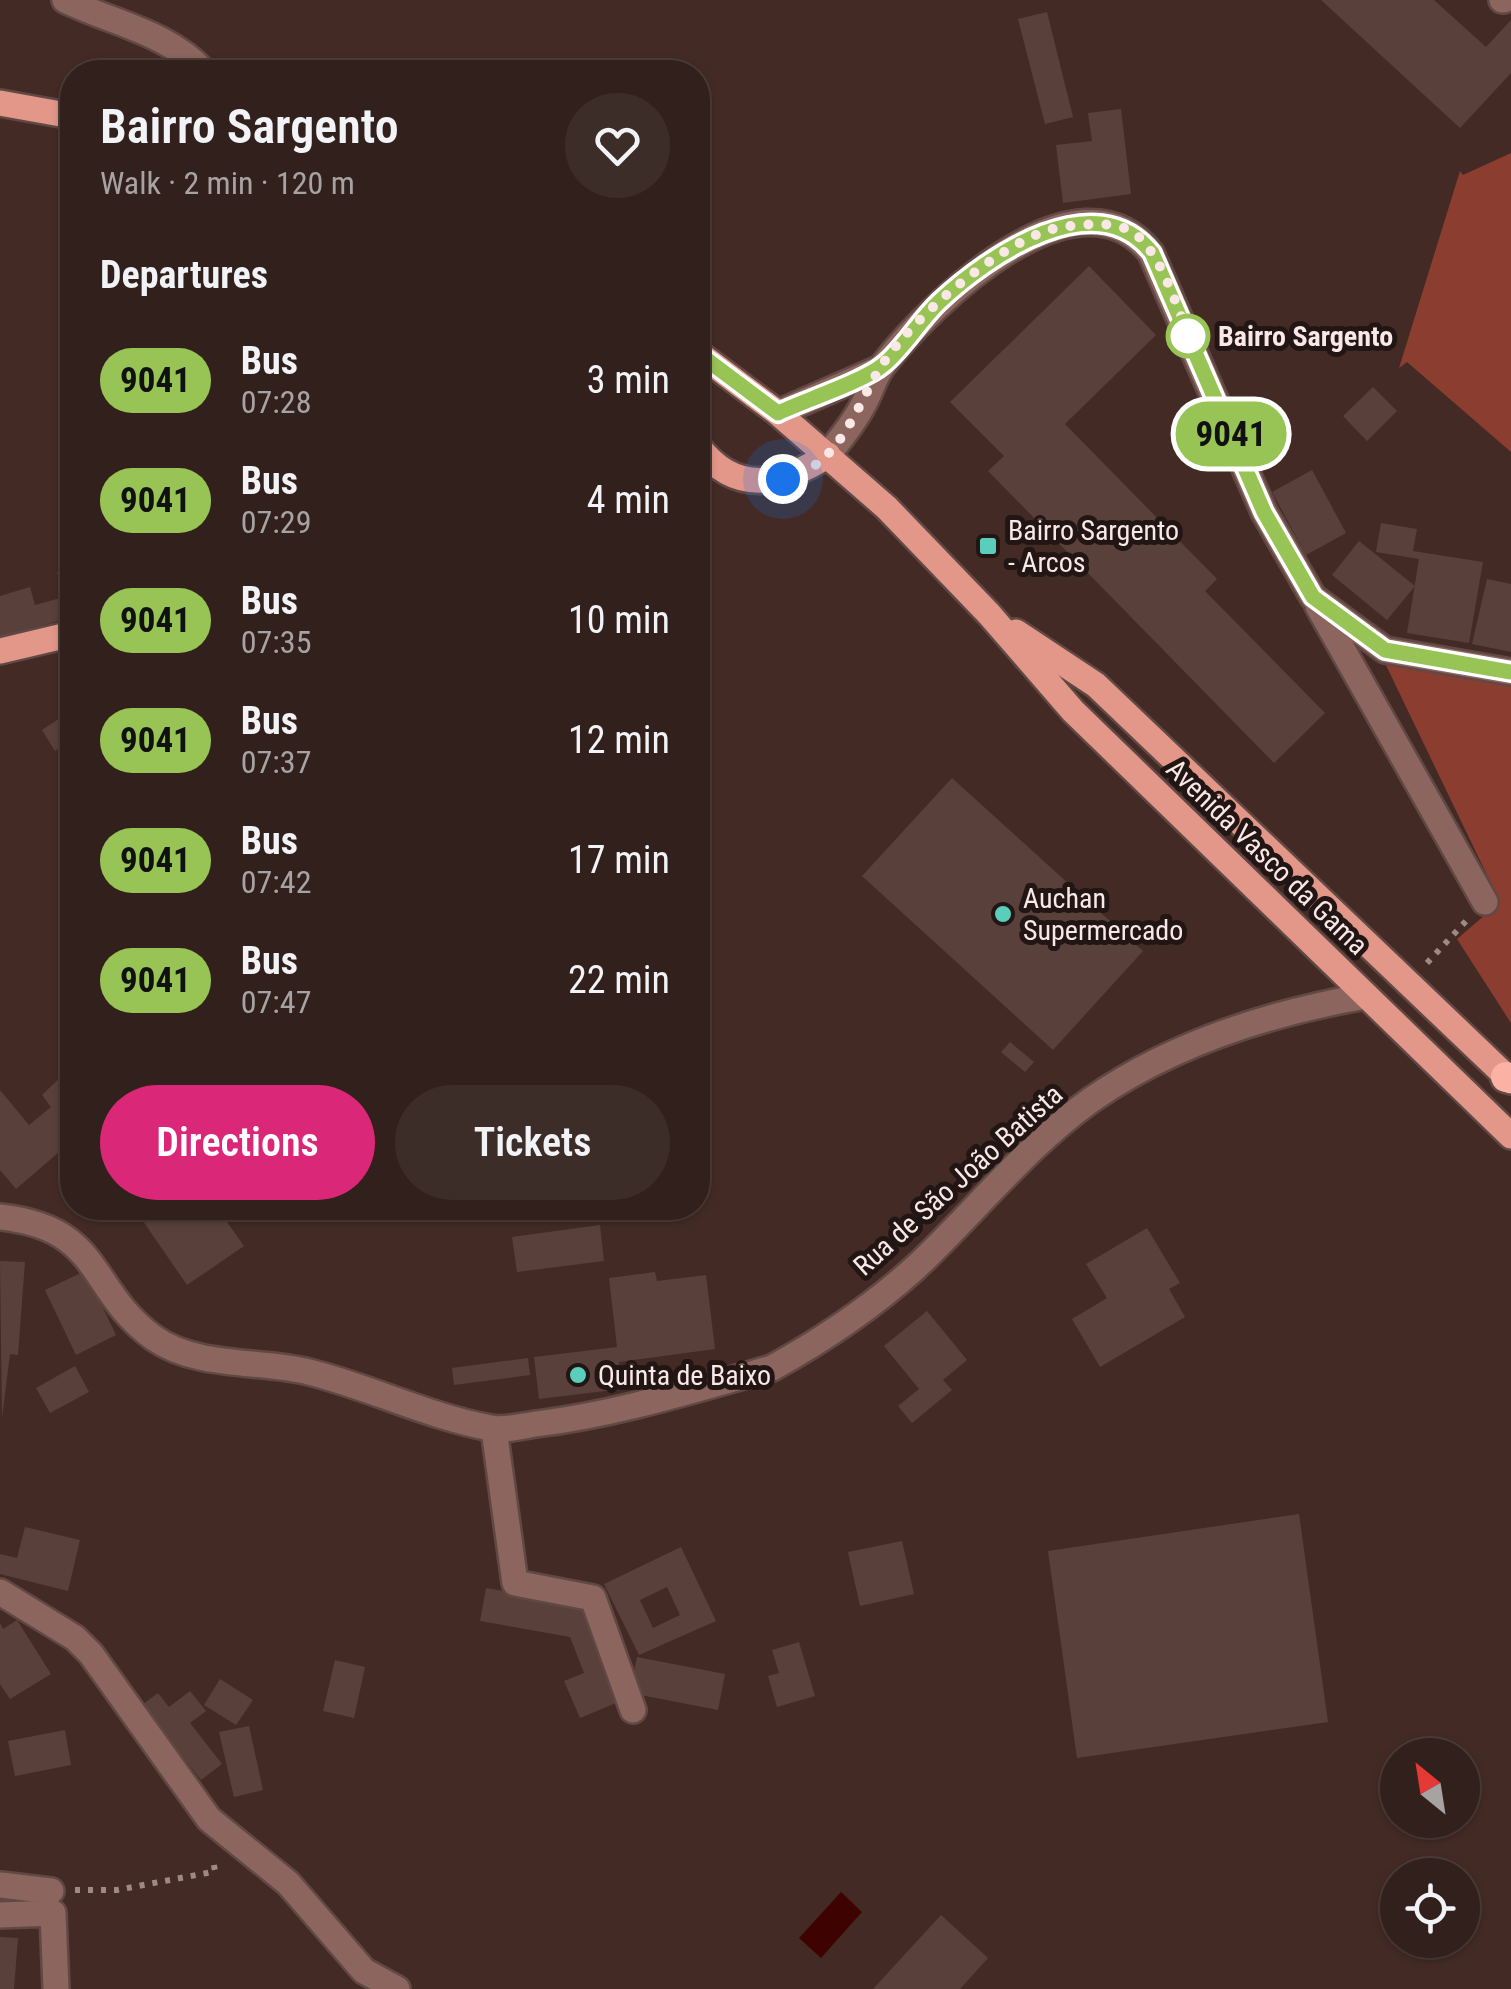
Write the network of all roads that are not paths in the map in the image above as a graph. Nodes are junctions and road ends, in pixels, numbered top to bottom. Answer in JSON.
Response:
{"nodes":[{"id":1,"x":65,"y":0,"type":"edge"},
{"id":2,"x":193,"y":60,"type":"edge"},
{"id":3,"x":0,"y":103,"type":"edge"},
{"id":4,"x":60,"y":114,"type":"edge"},
{"id":5,"x":881,"y":368,"type":"junction"},
{"id":6,"x":710,"y":370,"type":"edge"},
{"id":7,"x":778,"y":413,"type":"junction"},
{"id":8,"x":828,"y":455,"type":"junction"},
{"id":9,"x":710,"y":459,"type":"edge"},
{"id":10,"x":1313,"y":597,"type":"junction"},
{"id":11,"x":989,"y":614,"type":"junction"},
{"id":12,"x":60,"y":637,"type":"edge"},
{"id":13,"x":0,"y":651,"type":"edge"},
{"id":14,"x":1511,"y":672,"type":"edge"},
{"id":15,"x":1484,"y":902,"type":"road end"},
{"id":16,"x":1366,"y":996,"type":"junction"},
{"id":17,"x":1509,"y":1079,"type":"edge"},
{"id":18,"x":1511,"y":1136,"type":"edge"},
{"id":19,"x":0,"y":1217,"type":"edge"},
{"id":20,"x":494,"y":1429,"type":"junction"},
{"id":21,"x":0,"y":1592,"type":"edge"},
{"id":22,"x":633,"y":1710,"type":"dead end"},
{"id":23,"x":0,"y":1881,"type":"edge"},
{"id":24,"x":51,"y":1891,"type":"road end"},
{"id":25,"x":2,"y":1915,"type":"edge"},
{"id":26,"x":363,"y":1980,"type":"edge"},
{"id":27,"x":56,"y":1989,"type":"edge"},
{"id":28,"x":397,"y":1989,"type":"edge"}],
"edges":[{"from":1,"to":2,"type":"street"},
{"from":3,"to":4,"type":"main road"},
{"from":5,"to":7,"type":"street"},
{"from":5,"to":8,"type":"street"},
{"from":5,"to":10,"type":"street"},
{"from":6,"to":7,"type":"main road","name":"Avenida Vasco da Gama"},
{"from":7,"to":8,"type":"main road","name":"Avenida Vasco da Gama"},
{"from":8,"to":9,"type":"main road"},
{"from":8,"to":11,"type":"main road","name":"Avenida Vasco da Gama"},
{"from":10,"to":14,"type":"street"},
{"from":10,"to":15,"type":"street"},
{"from":11,"to":16,"type":"main road","name":"Avenida Vasco da Gama"},
{"from":11,"to":17,"type":"main road","name":"Avenida Vasco da Gama"},
{"from":12,"to":13,"type":"main road"},
{"from":16,"to":18,"type":"main road","name":"Avenida Vasco da Gama"},
{"from":16,"to":20,"type":"street","name":"Rua de São João Batista"},
{"from":19,"to":20,"type":"street","name":"Rua de São João Batista"},
{"from":20,"to":22,"type":"street"},
{"from":21,"to":26,"type":"street"},
{"from":23,"to":24,"type":"street"},
{"from":23,"to":25,"type":"street"},
{"from":25,"to":27,"type":"street"},
{"from":26,"to":28,"type":"street"}]}
